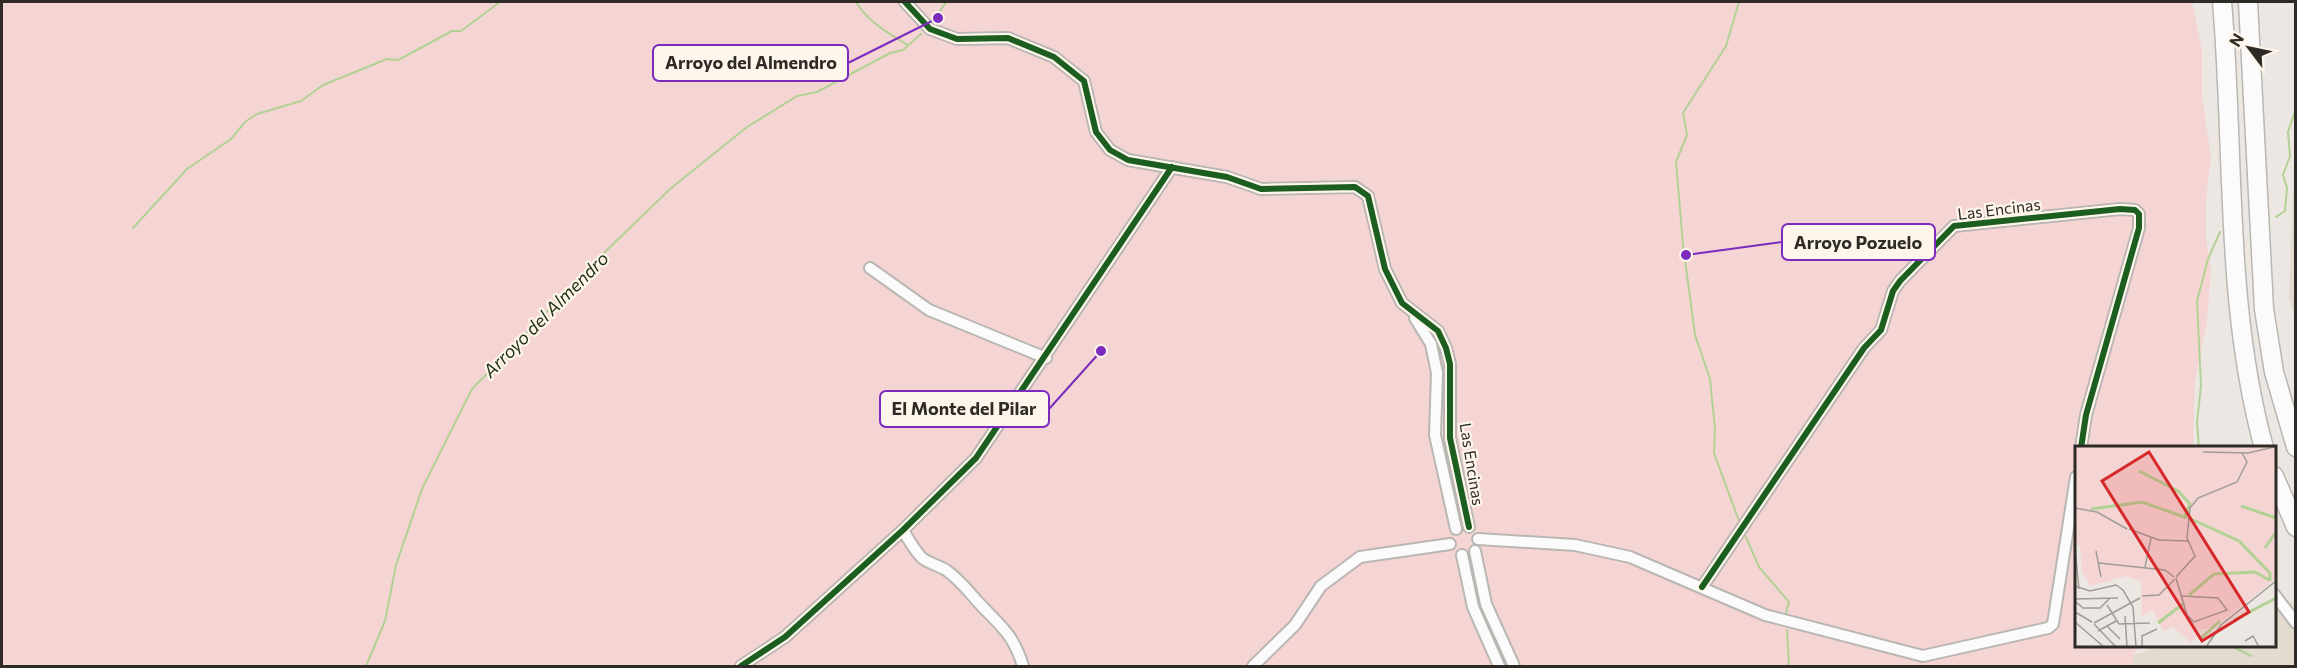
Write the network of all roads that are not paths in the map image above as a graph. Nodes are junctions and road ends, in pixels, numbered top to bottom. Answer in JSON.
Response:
{"nodes":[{"id":1,"x":905,"y":2,"type":"edge"},
{"id":2,"x":2222,"y":2,"type":"edge"},
{"id":3,"x":2248,"y":2,"type":"edge"},
{"id":4,"x":1172,"y":167,"type":"junction"},
{"id":5,"x":870,"y":268,"type":"dead end"},
{"id":6,"x":1412,"y":313,"type":"junction"},
{"id":7,"x":1046,"y":358,"type":"junction"},
{"id":8,"x":2081,"y":446,"type":"edge"},
{"id":9,"x":2264,"y":446,"type":"edge"},
{"id":10,"x":2295,"y":447,"type":"edge"},
{"id":11,"x":2276,"y":481,"type":"edge"},
{"id":12,"x":2075,"y":490,"type":"edge"},
{"id":13,"x":2073,"y":515,"type":"edge"},
{"id":14,"x":1469,"y":527,"type":"junction"},
{"id":15,"x":2295,"y":527,"type":"edge"},
{"id":16,"x":1456,"y":529,"type":"junction"},
{"id":17,"x":903,"y":530,"type":"junction"},
{"id":18,"x":1478,"y":538,"type":"junction"},
{"id":19,"x":1450,"y":544,"type":"junction"},
{"id":20,"x":1475,"y":550,"type":"junction"},
{"id":21,"x":1462,"y":555,"type":"junction"},
{"id":22,"x":1702,"y":587,"type":"junction"},
{"id":23,"x":2276,"y":597,"type":"edge"},
{"id":24,"x":2295,"y":622,"type":"edge"},
{"id":25,"x":741,"y":666,"type":"edge"},
{"id":26,"x":1023,"y":666,"type":"edge"},
{"id":27,"x":1253,"y":666,"type":"edge"},
{"id":28,"x":1499,"y":666,"type":"edge"},
{"id":29,"x":1514,"y":666,"type":"edge"}],
"edges":[{"from":1,"to":4,"type":"street"},
{"from":2,"to":9,"type":"highway"},
{"from":3,"to":10,"type":"highway"},
{"from":4,"to":6,"type":"street"},
{"from":4,"to":7,"type":"street"},
{"from":5,"to":7,"type":"street"},
{"from":6,"to":14,"type":"street","name":"Las Encinas"},
{"from":6,"to":16,"type":"street","name":"Las Encinas"},
{"from":7,"to":17,"type":"street"},
{"from":8,"to":22,"type":"street","name":"Las Encinas"},
{"from":11,"to":15,"type":"highway"},
{"from":12,"to":13,"type":"street"},
{"from":13,"to":22,"type":"street"},
{"from":14,"to":16,"type":"street","name":"Las Encinas"},
{"from":14,"to":18,"type":"street","name":"Las Encinas"},
{"from":16,"to":19,"type":"street"},
{"from":17,"to":25,"type":"street"},
{"from":17,"to":26,"type":"street"},
{"from":18,"to":20,"type":"street"},
{"from":18,"to":22,"type":"street"},
{"from":19,"to":21,"type":"street"},
{"from":19,"to":27,"type":"street"},
{"from":20,"to":21,"type":"street"},
{"from":20,"to":29,"type":"street"},
{"from":21,"to":28,"type":"street"},
{"from":23,"to":24,"type":"street"}]}
